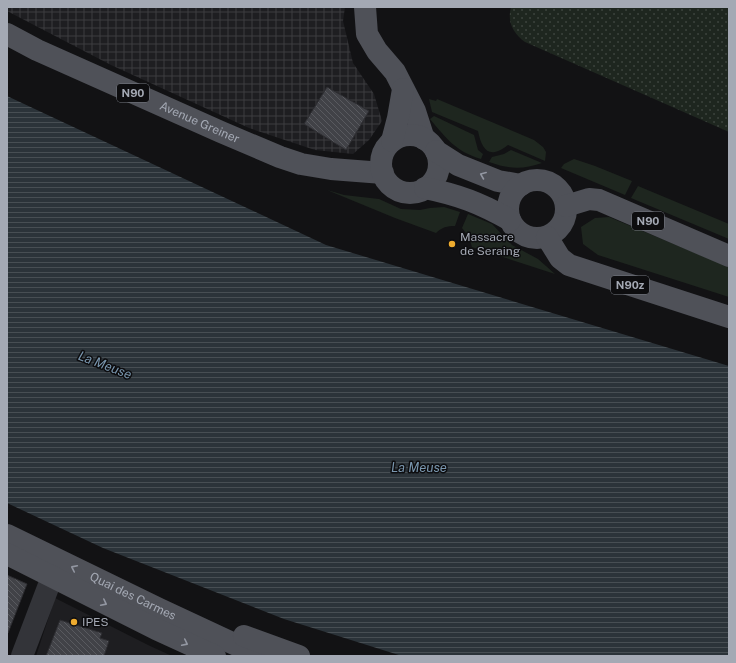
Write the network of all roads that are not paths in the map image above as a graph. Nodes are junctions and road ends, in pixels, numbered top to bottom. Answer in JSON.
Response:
{"nodes":[{"id":1,"x":365,"y":7,"type":"edge"},
{"id":2,"x":7,"y":34,"type":"edge"},
{"id":3,"x":403,"y":89,"type":"junction"},
{"id":4,"x":430,"y":145,"type":"junction"},
{"id":5,"x":385,"y":157,"type":"junction"},
{"id":6,"x":521,"y":185,"type":"junction"},
{"id":7,"x":425,"y":188,"type":"junction"},
{"id":8,"x":566,"y":206,"type":"junction"},
{"id":9,"x":510,"y":220,"type":"junction"},
{"id":10,"x":547,"y":236,"type":"junction"},
{"id":11,"x":729,"y":256,"type":"edge"},
{"id":12,"x":728,"y":317,"type":"edge"},
{"id":13,"x":7,"y":535,"type":"edge"},
{"id":14,"x":7,"y":554,"type":"edge"},
{"id":15,"x":52,"y":577,"type":"junction"},
{"id":16,"x":159,"y":610,"type":"junction"},
{"id":17,"x":22,"y":656,"type":"edge"},
{"id":18,"x":215,"y":656,"type":"edge"},
{"id":19,"x":260,"y":656,"type":"edge"},
{"id":20,"x":299,"y":656,"type":"edge"}],
"edges":[{"from":1,"to":3,"type":"main road"},
{"from":2,"to":5,"type":"main road","name":"Avenue Greiner","number":"N90"},
{"from":3,"to":4,"type":"main road"},
{"from":3,"to":5,"type":"main road"},
{"from":4,"to":5,"type":"main road"},
{"from":6,"to":4,"type":"main road","one_way":true},
{"from":4,"to":7,"type":"main road"},
{"from":5,"to":7,"type":"main road"},
{"from":6,"to":8,"type":"main road"},
{"from":6,"to":9,"type":"main road"},
{"from":7,"to":9,"type":"main road"},
{"from":8,"to":10,"type":"main road"},
{"from":8,"to":11,"type":"main road","number":"N90"},
{"from":9,"to":10,"type":"main road"},
{"from":10,"to":12,"type":"main road","number":"N90z"},
{"from":16,"to":13,"type":"main road","name":"Quai des Carmes","one_way":true},
{"from":14,"to":15,"type":"main road","name":"Quai des Carmes"},
{"from":15,"to":17,"type":"street"},
{"from":15,"to":18,"type":"main road","name":"Quai des Carmes","one_way":true},
{"from":16,"to":19,"type":"main road","name":"Quai des Carmes"},
{"from":16,"to":20,"type":"main road"}]}
